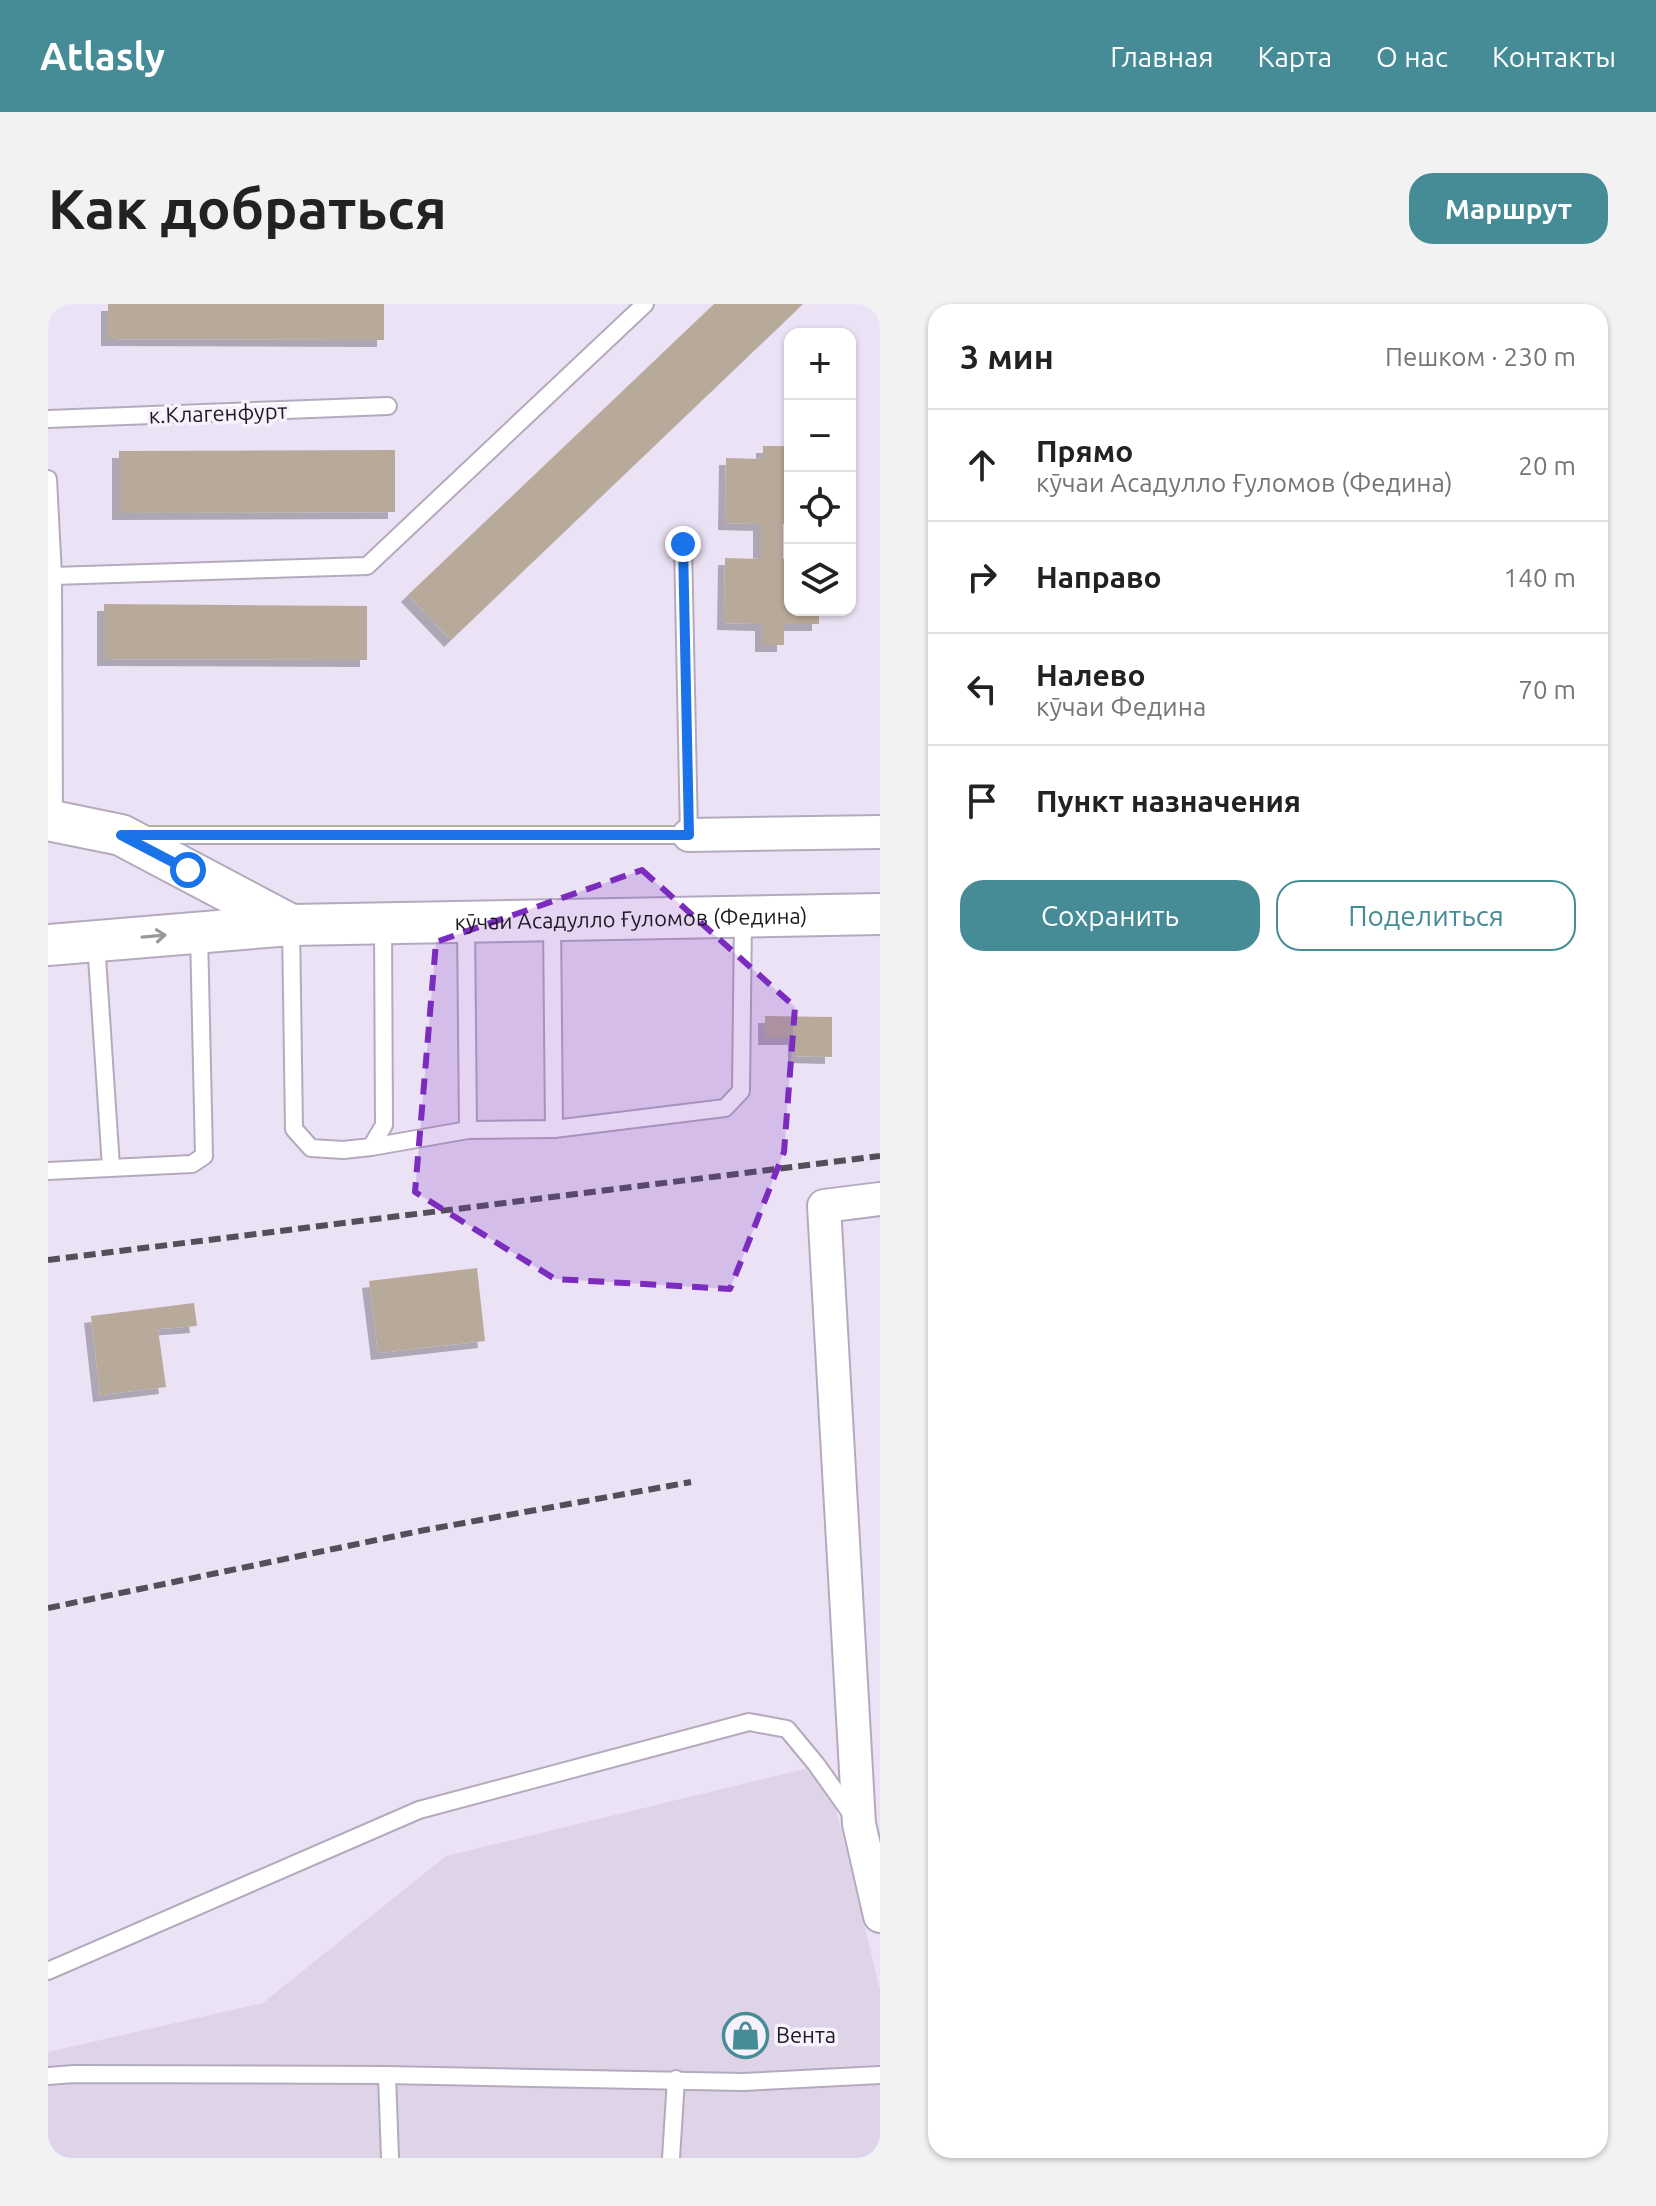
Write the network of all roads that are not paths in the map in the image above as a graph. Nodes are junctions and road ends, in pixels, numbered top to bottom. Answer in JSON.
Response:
{"nodes":[{"id":1,"x":645,"y":304,"type":"edge"},
{"id":2,"x":388,"y":406,"type":"dead end"},
{"id":3,"x":48,"y":419,"type":"edge"},
{"id":4,"x":48,"y":479,"type":"edge"},
{"id":5,"x":683,"y":544,"type":"dead end"},
{"id":6,"x":53,"y":576,"type":"junction"},
{"id":7,"x":51,"y":820,"type":"edge"},
{"id":8,"x":880,"y":832,"type":"edge"},
{"id":9,"x":121,"y":835,"type":"junction"},
{"id":10,"x":689,"y":835,"type":"junction"},
{"id":11,"x":880,"y":914,"type":"edge"},
{"id":12,"x":743,"y":917,"type":"junction"},
{"id":13,"x":552,"y":920,"type":"junction"},
{"id":14,"x":466,"y":922,"type":"junction"},
{"id":15,"x":383,"y":923,"type":"junction"},
{"id":16,"x":291,"y":925,"type":"junction"},
{"id":17,"x":199,"y":932,"type":"junction"},
{"id":18,"x":96,"y":940,"type":"junction"},
{"id":19,"x":48,"y":945,"type":"edge"},
{"id":20,"x":554,"y":1129,"type":"junction"},
{"id":21,"x":468,"y":1130,"type":"junction"},
{"id":22,"x":371,"y":1147,"type":"junction"},
{"id":23,"x":111,"y":1167,"type":"junction"},
{"id":24,"x":48,"y":1171,"type":"edge"},
{"id":25,"x":880,"y":1199,"type":"edge"},
{"id":26,"x":859,"y":1824,"type":"junction"},
{"id":27,"x":880,"y":1916,"type":"edge"},
{"id":28,"x":48,"y":1971,"type":"edge"},
{"id":29,"x":387,"y":2075,"type":"junction"},
{"id":30,"x":880,"y":2075,"type":"edge"},
{"id":31,"x":48,"y":2076,"type":"edge"},
{"id":32,"x":676,"y":2079,"type":"junction"},
{"id":33,"x":390,"y":2158,"type":"edge"},
{"id":34,"x":671,"y":2158,"type":"edge"}],
"edges":[{"from":1,"to":6,"type":"lane"},
{"from":2,"to":3,"type":"lane","name":"к.Клагенфурт"},
{"from":4,"to":6,"type":"lane"},
{"from":5,"to":10,"type":"lane"},
{"from":6,"to":7,"type":"lane"},
{"from":7,"to":9,"type":"street","name":"кӯчаи Асадулло Ғуломов (Федина)"},
{"from":8,"to":10,"type":"street"},
{"from":9,"to":10,"type":"lane"},
{"from":9,"to":16,"type":"street","name":"кӯчаи Асадулло Ғуломов (Федина)"},
{"from":11,"to":12,"type":"street","name":"кӯчаи Асадулло Ғуломов (Федина)"},
{"from":12,"to":13,"type":"street","name":"кӯчаи Асадулло Ғуломов (Федина)"},
{"from":12,"to":20,"type":"lane"},
{"from":13,"to":14,"type":"street","name":"кӯчаи Асадулло Ғуломов (Федина)"},
{"from":13,"to":20,"type":"lane"},
{"from":14,"to":15,"type":"street","name":"кӯчаи Асадулло Ғуломов (Федина)"},
{"from":14,"to":21,"type":"lane"},
{"from":15,"to":16,"type":"street","name":"кӯчаи Асадулло Ғуломов (Федина)"},
{"from":15,"to":22,"type":"lane"},
{"from":16,"to":17,"type":"street","name":"кӯчаи Асадулло Ғуломов (Федина)"},
{"from":16,"to":22,"type":"lane"},
{"from":18,"to":17,"type":"street","name":"кӯчаи Асадулло Ғуломов (Федина)","one_way":true},
{"from":17,"to":23,"type":"lane"},
{"from":18,"to":19,"type":"street","name":"кӯчаи Асадулло Ғуломов (Федина)"},
{"from":18,"to":23,"type":"lane"},
{"from":20,"to":21,"type":"lane"},
{"from":21,"to":22,"type":"lane"},
{"from":23,"to":24,"type":"lane"},
{"from":25,"to":26,"type":"street"},
{"from":26,"to":27,"type":"street"},
{"from":26,"to":28,"type":"lane"},
{"from":29,"to":31,"type":"lane"},
{"from":29,"to":32,"type":"lane"},
{"from":29,"to":33,"type":"lane"},
{"from":30,"to":32,"type":"lane"},
{"from":32,"to":34,"type":"lane"}]}
